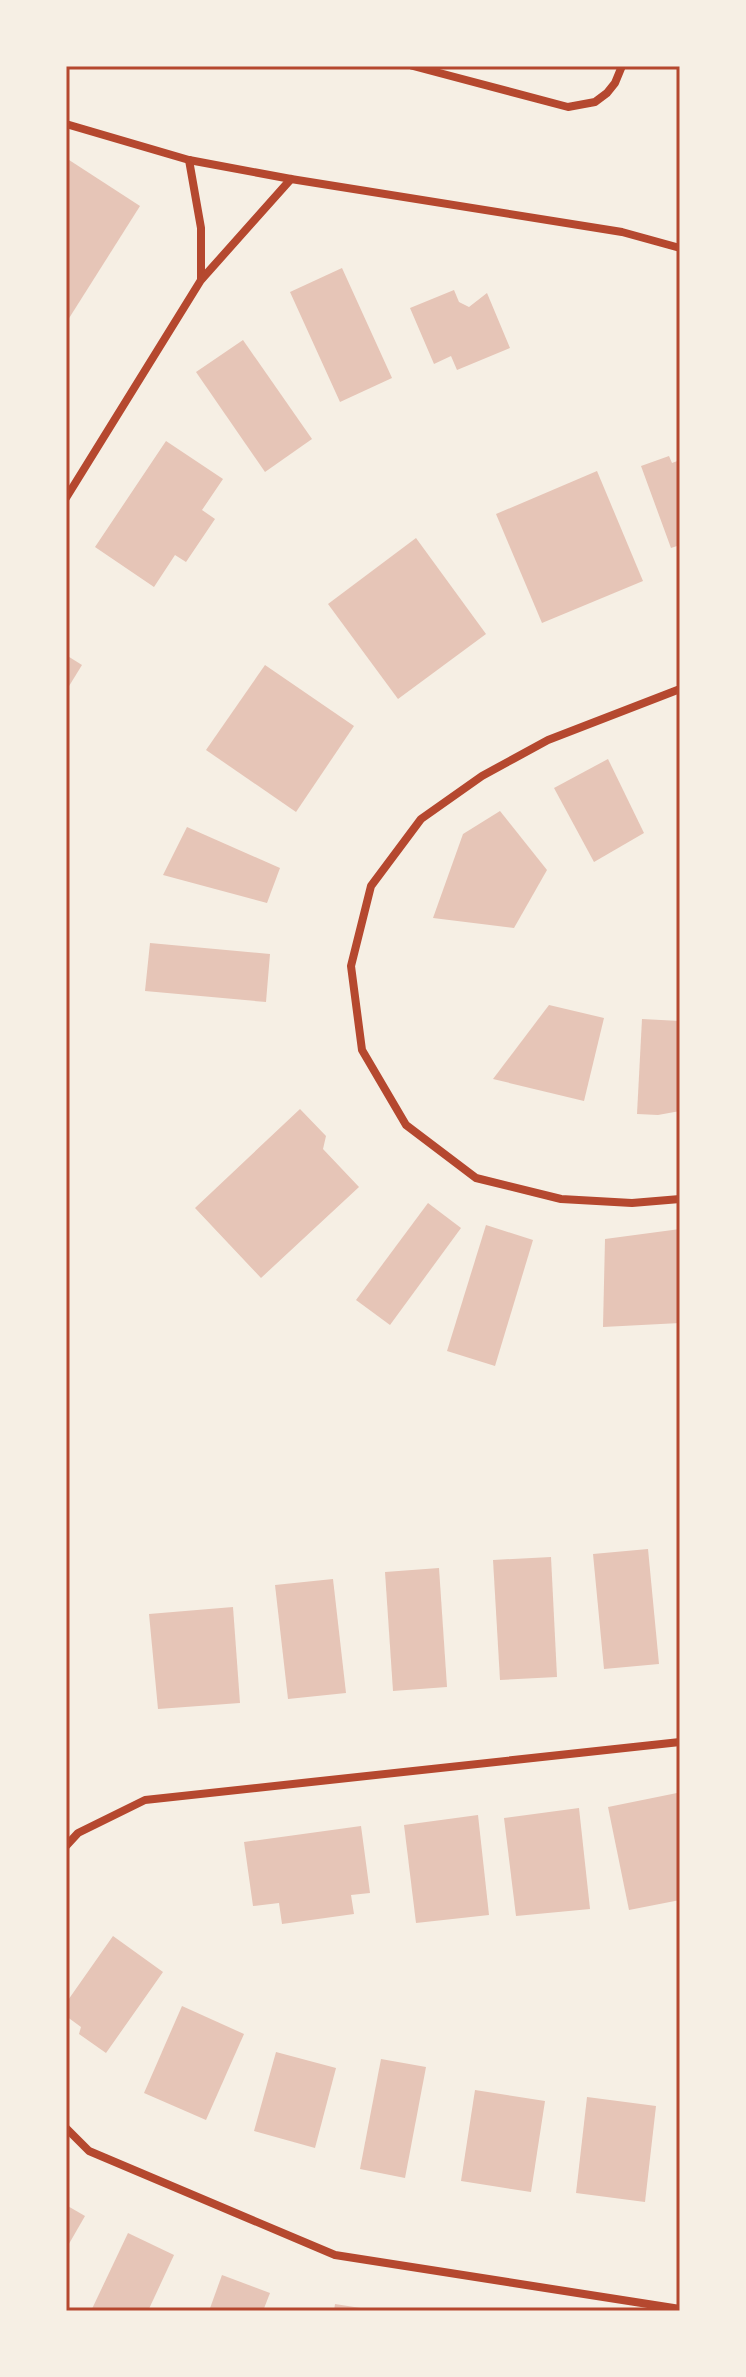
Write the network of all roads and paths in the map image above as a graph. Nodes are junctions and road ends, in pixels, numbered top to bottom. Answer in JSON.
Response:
{"nodes":[{"id":1,"x":413,"y":66,"type":"edge"},
{"id":2,"x":622,"y":66,"type":"edge"},
{"id":3,"x":66,"y":124,"type":"edge"},
{"id":4,"x":189,"y":160,"type":"junction"},
{"id":5,"x":291,"y":179,"type":"junction"},
{"id":6,"x":680,"y":248,"type":"edge"},
{"id":7,"x":201,"y":280,"type":"junction"},
{"id":8,"x":66,"y":498,"type":"edge"},
{"id":9,"x":680,"y":689,"type":"edge"},
{"id":10,"x":680,"y":1199,"type":"edge"},
{"id":11,"x":680,"y":1742,"type":"edge"},
{"id":12,"x":66,"y":1846,"type":"edge"},
{"id":13,"x":66,"y":2128,"type":"edge"},
{"id":14,"x":680,"y":2309,"type":"edge"}],
"edges":[{"from":1,"to":2,"type":"street"},
{"from":3,"to":4,"type":"street"},
{"from":4,"to":5,"type":"street"},
{"from":4,"to":7,"type":"street"},
{"from":5,"to":6,"type":"street"},
{"from":5,"to":7,"type":"street"},
{"from":7,"to":8,"type":"street"},
{"from":9,"to":10,"type":"street"},
{"from":11,"to":12,"type":"street"},
{"from":13,"to":14,"type":"street"}]}
